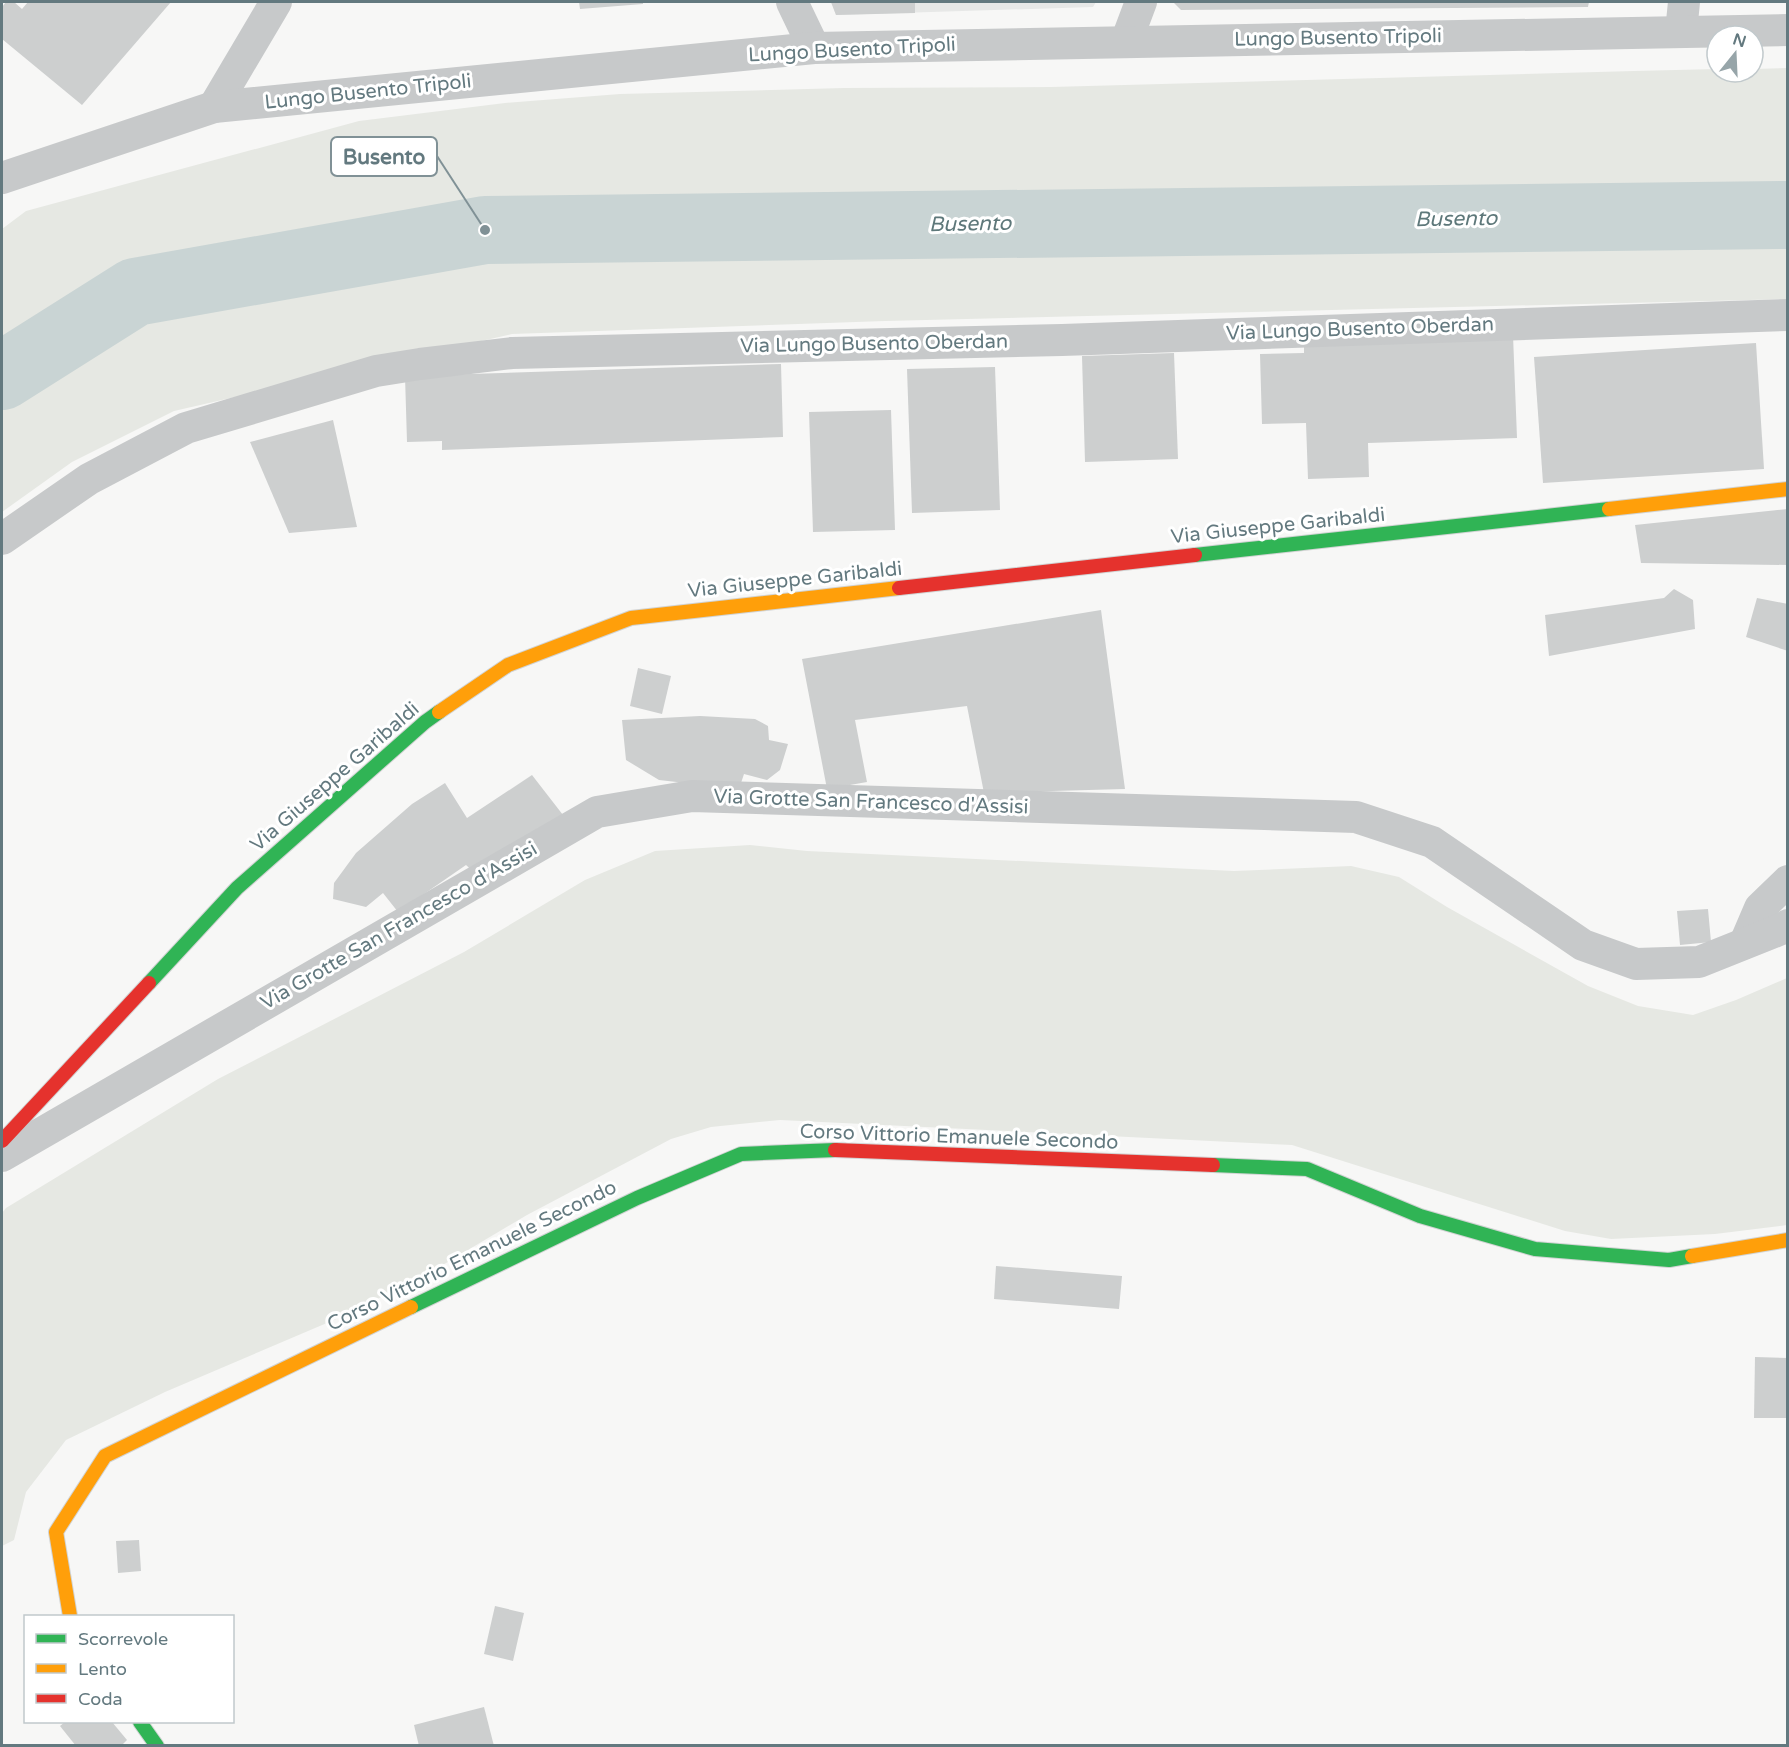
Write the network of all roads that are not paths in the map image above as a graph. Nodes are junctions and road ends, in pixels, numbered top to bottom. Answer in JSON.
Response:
{"nodes":[{"id":1,"x":276,"y":2,"type":"edge"},
{"id":2,"x":792,"y":2,"type":"edge"},
{"id":3,"x":1141,"y":2,"type":"edge"},
{"id":4,"x":1682,"y":17,"type":"edge"},
{"id":5,"x":1788,"y":30,"type":"edge"},
{"id":6,"x":1126,"y":42,"type":"junction"},
{"id":7,"x":814,"y":48,"type":"junction"},
{"id":8,"x":214,"y":107,"type":"junction"},
{"id":9,"x":2,"y":178,"type":"edge"},
{"id":10,"x":1788,"y":315,"type":"edge"},
{"id":11,"x":1788,"y":489,"type":"edge"},
{"id":12,"x":2,"y":539,"type":"edge"},
{"id":13,"x":1788,"y":881,"type":"edge"},
{"id":14,"x":1788,"y":925,"type":"edge"},
{"id":15,"x":1745,"y":943,"type":"junction"},
{"id":16,"x":2,"y":1141,"type":"edge"},
{"id":17,"x":2,"y":1156,"type":"edge"},
{"id":18,"x":1788,"y":1240,"type":"edge"},
{"id":19,"x":70,"y":1615,"type":"edge"},
{"id":20,"x":141,"y":1723,"type":"edge"},
{"id":21,"x":157,"y":1746,"type":"edge"}],
"edges":[{"from":1,"to":8,"type":"street"},
{"from":2,"to":7,"type":"street"},
{"from":3,"to":6,"type":"street"},
{"from":4,"to":5,"type":"street","name":"Lungo Busento Tripoli"},
{"from":4,"to":6,"type":"street","name":"Lungo Busento Tripoli"},
{"from":6,"to":7,"type":"street","name":"Lungo Busento Tripoli"},
{"from":7,"to":8,"type":"street","name":"Lungo Busento Tripoli"},
{"from":8,"to":9,"type":"street","name":"Lungo Busento Tripoli"},
{"from":10,"to":12,"type":"street","name":"Via Lungo Busento Oberdan"},
{"from":11,"to":16,"type":"street","name":"Via Giuseppe Garibaldi"},
{"from":13,"to":15,"type":"street"},
{"from":14,"to":15,"type":"street","name":"Via Grotte San Francesco d'Assisi"},
{"from":15,"to":17,"type":"street","name":"Via Grotte San Francesco d'Assisi"},
{"from":18,"to":19,"type":"street","name":"Corso Vittorio Emanuele Secondo"},
{"from":20,"to":21,"type":"street"}]}
